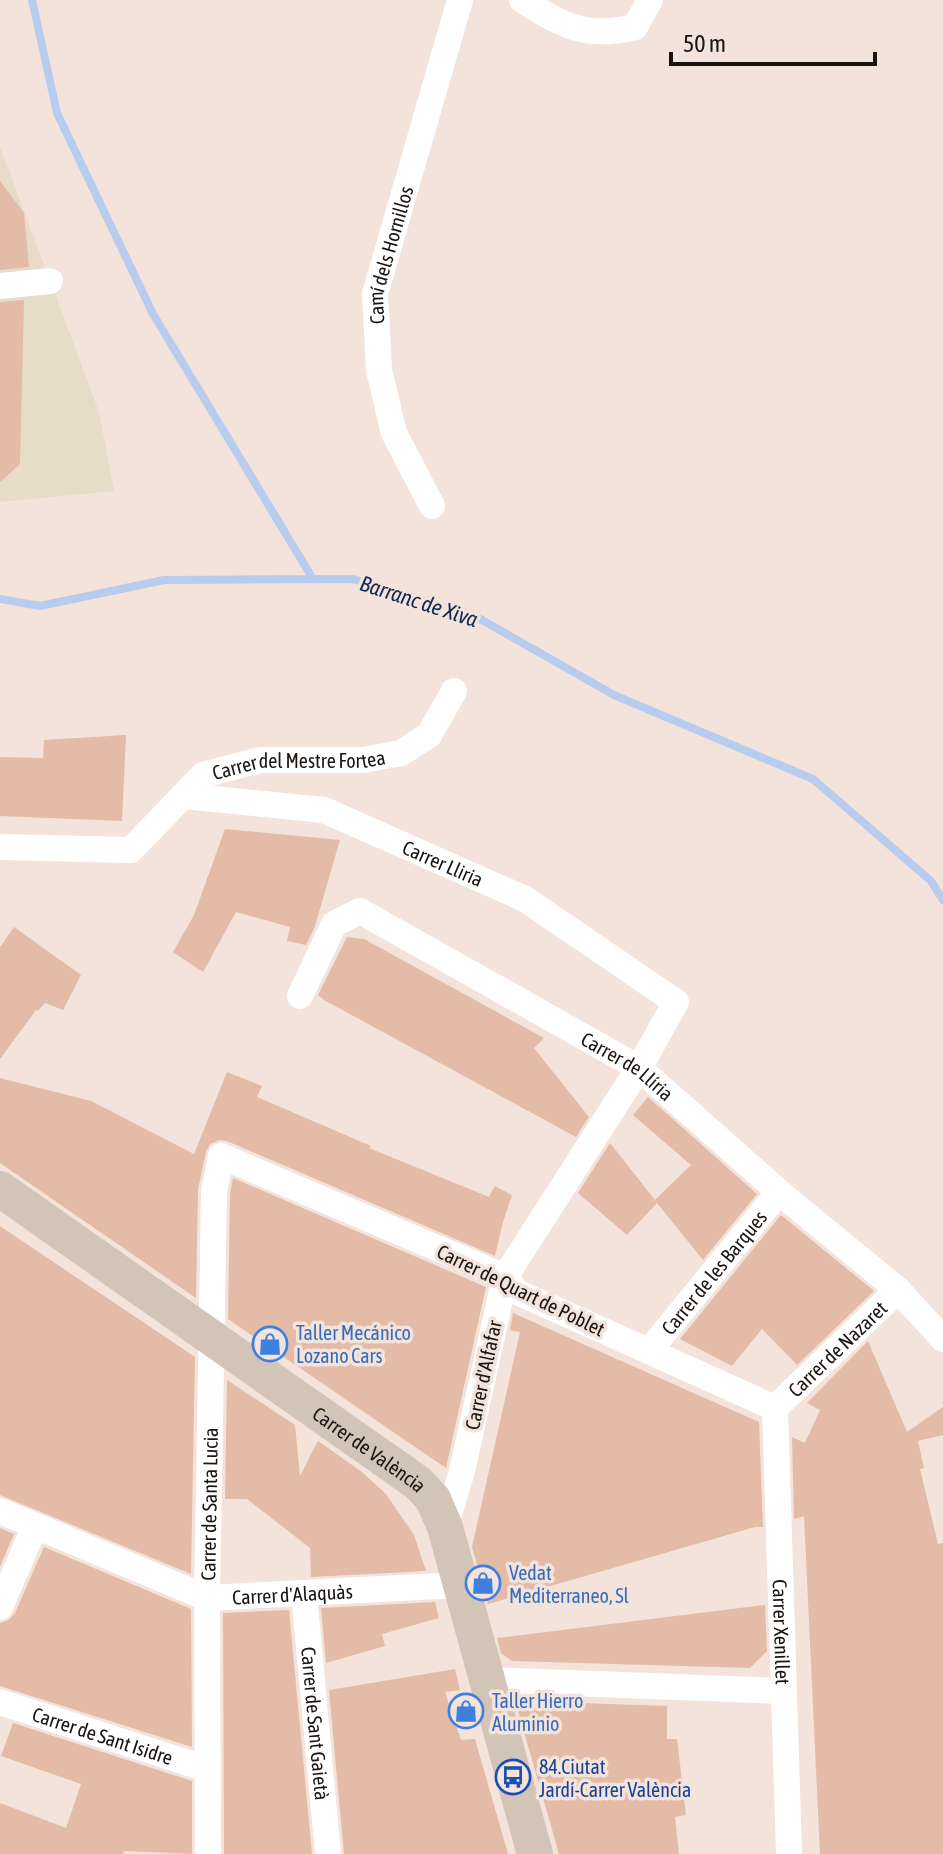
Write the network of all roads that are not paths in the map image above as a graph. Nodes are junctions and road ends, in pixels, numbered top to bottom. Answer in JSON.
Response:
{"nodes":[{"id":1,"x":460,"y":0,"type":"edge"},
{"id":2,"x":522,"y":0,"type":"edge"},
{"id":3,"x":650,"y":0,"type":"edge"},
{"id":4,"x":50,"y":281,"type":"dead end"},
{"id":5,"x":0,"y":286,"type":"edge"},
{"id":6,"x":432,"y":506,"type":"dead end"},
{"id":7,"x":454,"y":691,"type":"dead end"},
{"id":8,"x":183,"y":796,"type":"junction"},
{"id":9,"x":0,"y":847,"type":"edge"},
{"id":10,"x":300,"y":996,"type":"dead end"},
{"id":11,"x":676,"y":1002,"type":"joint"},
{"id":12,"x":639,"y":1068,"type":"junction"},
{"id":13,"x":221,"y":1156,"type":"joint"},
{"id":14,"x":0,"y":1189,"type":"edge"},
{"id":15,"x":779,"y":1192,"type":"junction"},
{"id":16,"x":505,"y":1277,"type":"junction"},
{"id":17,"x":898,"y":1290,"type":"junction"},
{"id":18,"x":212,"y":1339,"type":"junction"},
{"id":19,"x":943,"y":1339,"type":"edge"},
{"id":20,"x":649,"y":1351,"type":"junction"},
{"id":21,"x":775,"y":1408,"type":"junction"},
{"id":22,"x":0,"y":1511,"type":"edge"},
{"id":23,"x":35,"y":1526,"type":"junction"},
{"id":24,"x":445,"y":1527,"type":"junction"},
{"id":25,"x":459,"y":1585,"type":"junction"},
{"id":26,"x":304,"y":1594,"type":"junction"},
{"id":27,"x":207,"y":1598,"type":"junction"},
{"id":28,"x":0,"y":1607,"type":"edge"},
{"id":29,"x":487,"y":1680,"type":"junction"},
{"id":30,"x":783,"y":1691,"type":"junction"},
{"id":31,"x":3,"y":1711,"type":"edge"},
{"id":32,"x":207,"y":1769,"type":"junction"},
{"id":33,"x":208,"y":1854,"type":"edge"},
{"id":34,"x":328,"y":1854,"type":"edge"},
{"id":35,"x":535,"y":1854,"type":"edge"},
{"id":36,"x":789,"y":1854,"type":"edge"}],
"edges":[{"from":1,"to":6,"type":"street","name":"Camí dels Hornillos"},
{"from":2,"to":3,"type":"street"},
{"from":4,"to":5,"type":"street"},
{"from":7,"to":8,"type":"street","name":"Carrer del Mestre Fortea"},
{"from":8,"to":9,"type":"street","name":"Carrer del Mestre Fortea"},
{"from":8,"to":11,"type":"street","name":"Carrer Lliria"},
{"from":10,"to":12,"type":"street","name":"Carrer de Llíria"},
{"from":11,"to":12,"type":"street","name":"Carrer d'Alfafar"},
{"from":12,"to":15,"type":"street","name":"Carrer de Llíria"},
{"from":12,"to":16,"type":"street","name":"Carrer d'Alfafar"},
{"from":13,"to":16,"type":"street","name":"Carrer de Quart de Poblet"},
{"from":13,"to":18,"type":"street","name":"Carrer de Santa Lucia"},
{"from":14,"to":18,"type":"street","name":"Carrer de València"},
{"from":15,"to":17,"type":"street","name":"Carrer de Llíria"},
{"from":15,"to":20,"type":"street","name":"Carrer de les Barques"},
{"from":16,"to":20,"type":"street","name":"Carrer de Quart de Poblet"},
{"from":16,"to":24,"type":"street","name":"Carrer d'Alfafar"},
{"from":17,"to":19,"type":"street","name":"Carrer de Llíria"},
{"from":17,"to":21,"type":"street","name":"Carrer de Nazaret"},
{"from":18,"to":24,"type":"street","name":"Carrer de València"},
{"from":18,"to":27,"type":"street","name":"Carrer de Santa Lucia"},
{"from":20,"to":21,"type":"street","name":"Carrer de Quart de Poblet"},
{"from":21,"to":30,"type":"street","name":"Carrer Xenillet"},
{"from":22,"to":23,"type":"street","name":"Carrer d'Alaquàs"},
{"from":23,"to":27,"type":"street","name":"Carrer d'Alaquàs"},
{"from":23,"to":28,"type":"street"},
{"from":24,"to":25,"type":"street","name":"Carrer de València"},
{"from":25,"to":26,"type":"street","name":"Carrer d'Alaquàs"},
{"from":25,"to":29,"type":"street","name":"Carrer de València"},
{"from":26,"to":27,"type":"street","name":"Carrer d'Alaquàs"},
{"from":26,"to":34,"type":"street","name":"Carrer de Sant Gaietà"},
{"from":27,"to":32,"type":"street","name":"Carrer de Santa Lucia"},
{"from":29,"to":30,"type":"street"},
{"from":29,"to":35,"type":"street","name":"Carrer de València"},
{"from":30,"to":36,"type":"street","name":"Carrer Xenillet"},
{"from":31,"to":32,"type":"street","name":"Carrer de Sant Isidre"},
{"from":32,"to":33,"type":"street","name":"Carrer de Santa Lucia"}]}
